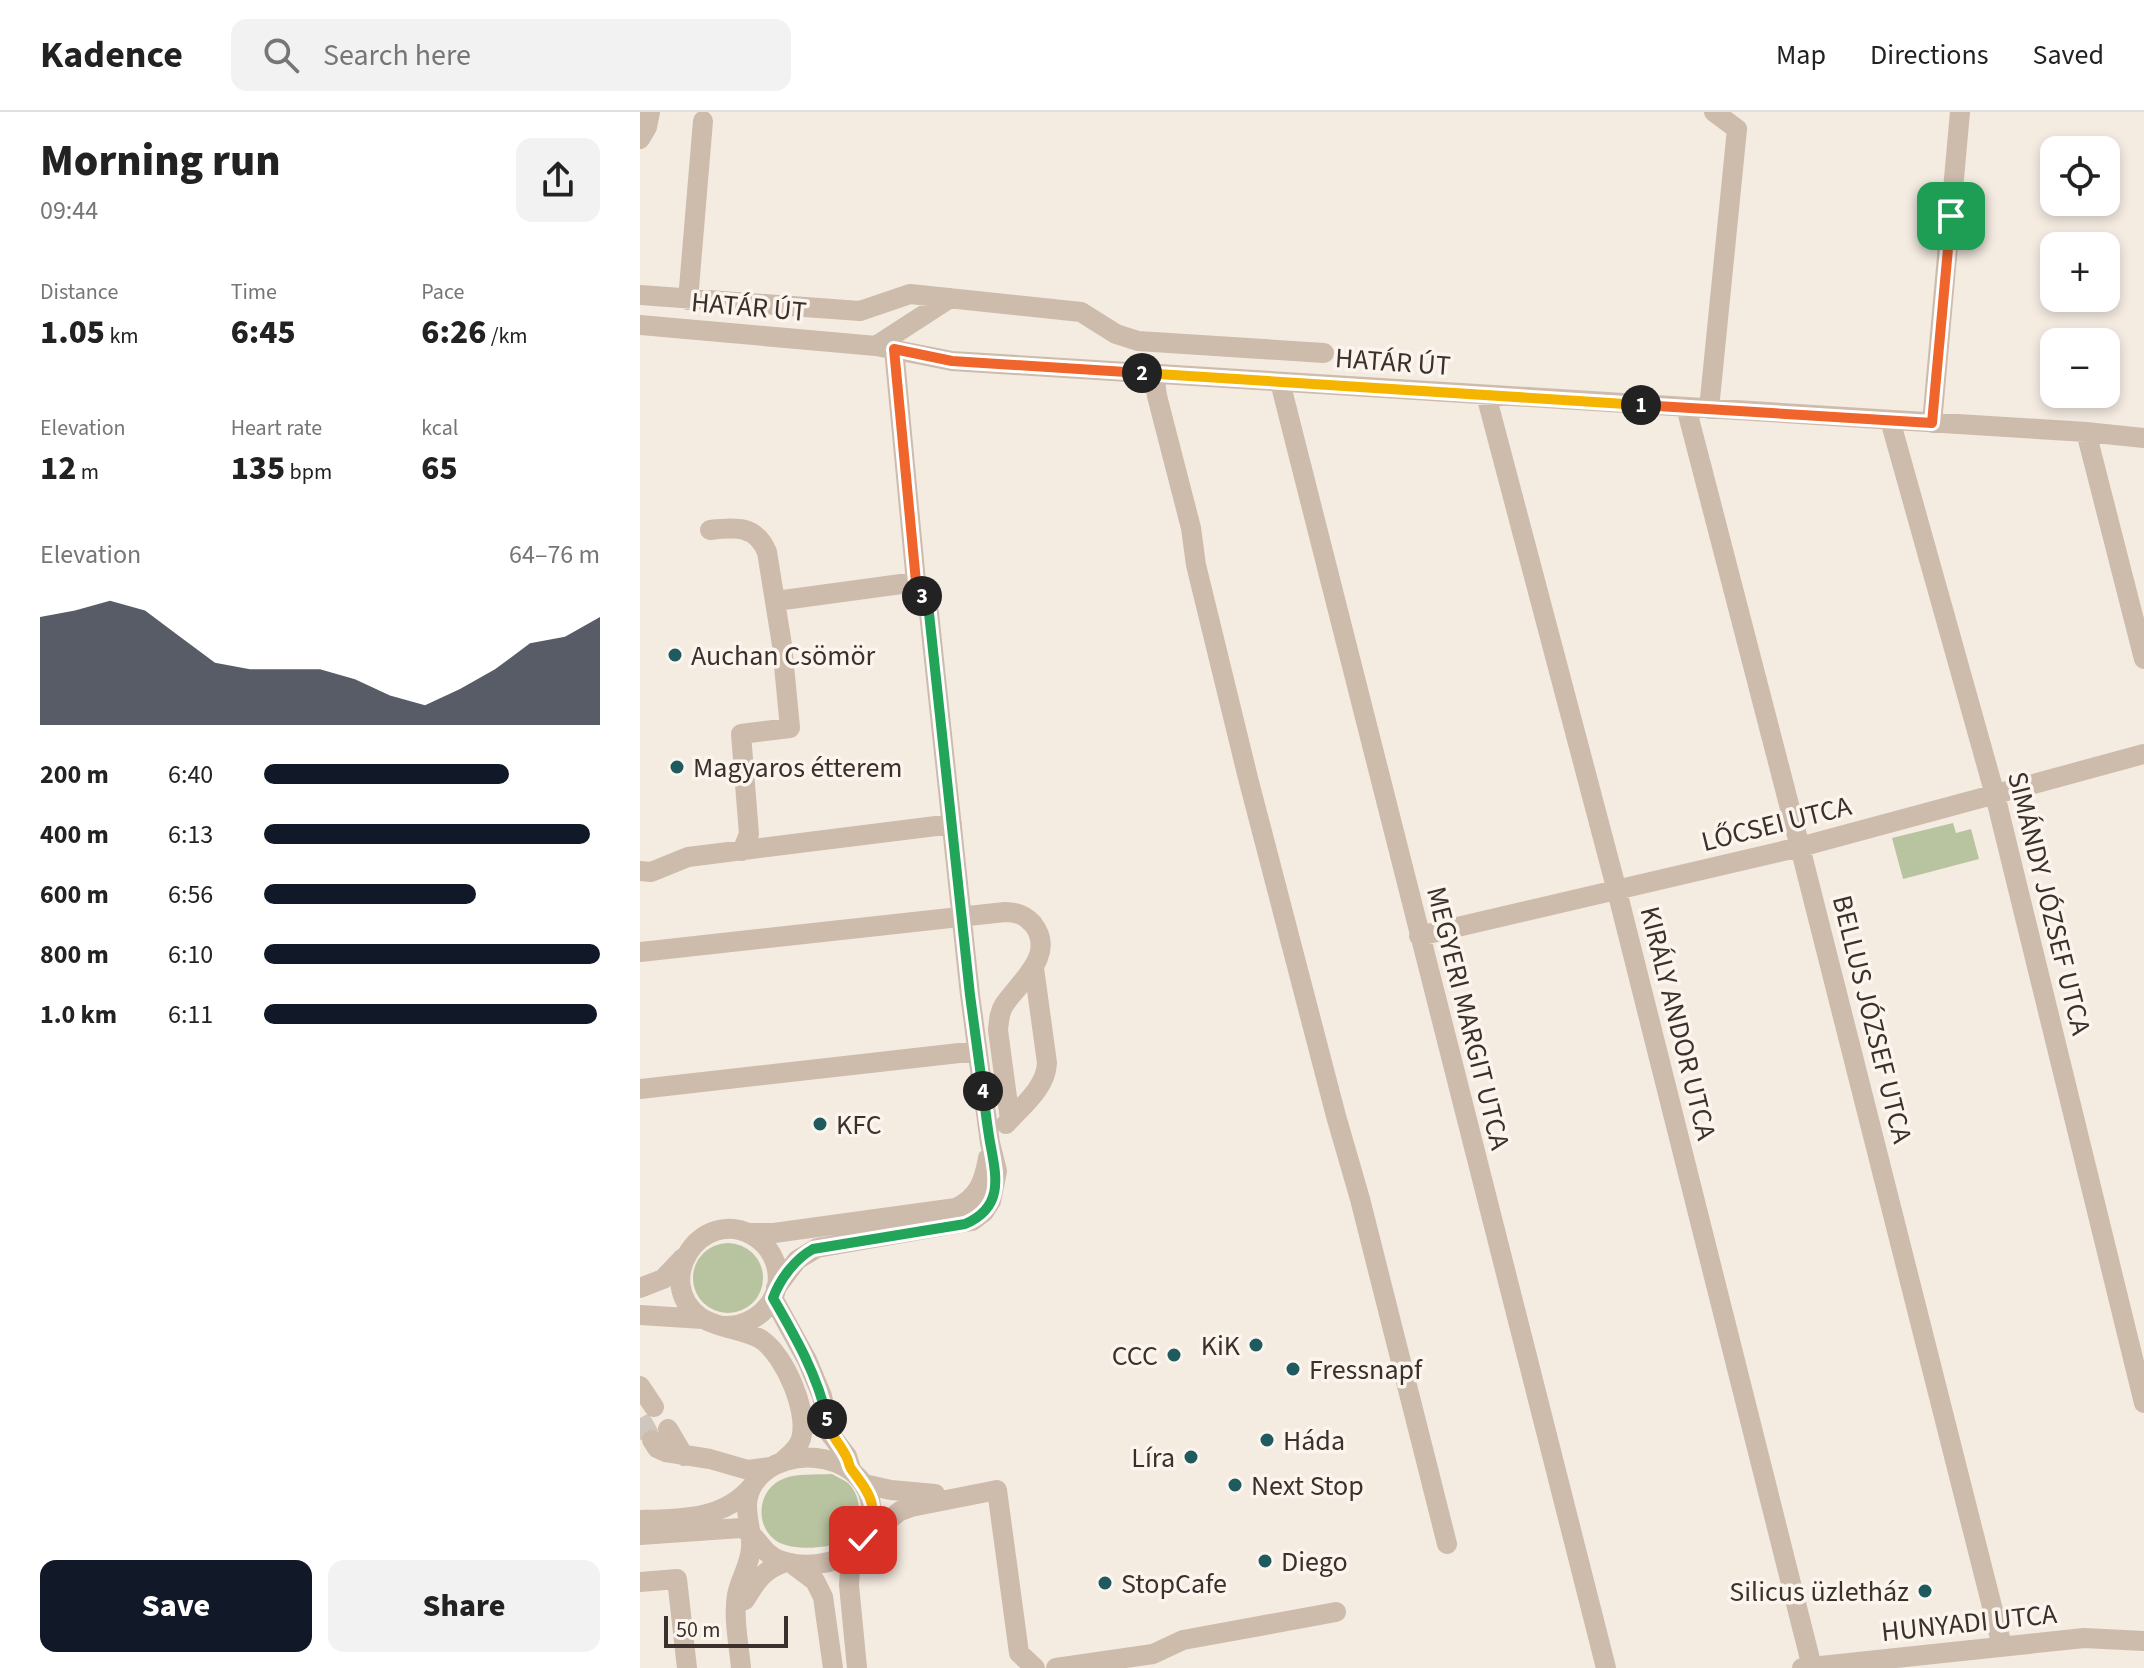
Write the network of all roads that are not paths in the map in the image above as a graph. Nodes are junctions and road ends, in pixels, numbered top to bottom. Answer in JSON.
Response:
{"nodes":[{"id":1,"x":650,"y":112,"type":"edge"},
{"id":2,"x":1714,"y":112,"type":"edge"},
{"id":3,"x":1960,"y":112,"type":"edge"},
{"id":4,"x":703,"y":121,"type":"dead end"},
{"id":5,"x":640,"y":139,"type":"edge"},
{"id":6,"x":640,"y":295,"type":"edge"},
{"id":7,"x":950,"y":298,"type":"junction"},
{"id":8,"x":688,"y":300,"type":"junction"},
{"id":9,"x":640,"y":325,"type":"edge"},
{"id":10,"x":885,"y":348,"type":"junction"},
{"id":11,"x":1324,"y":353,"type":"dead end"},
{"id":12,"x":1154,"y":374,"type":"junction"},
{"id":13,"x":1280,"y":382,"type":"junction"},
{"id":14,"x":1486,"y":395,"type":"junction"},
{"id":15,"x":1686,"y":407,"type":"junction"},
{"id":16,"x":1709,"y":409,"type":"junction"},
{"id":17,"x":1890,"y":420,"type":"junction"},
{"id":18,"x":1932,"y":423,"type":"junction"},
{"id":19,"x":2086,"y":432,"type":"junction"},
{"id":20,"x":2144,"y":438,"type":"edge"},
{"id":21,"x":710,"y":530,"type":"dead end"},
{"id":22,"x":916,"y":582,"type":"junction"},
{"id":23,"x":776,"y":601,"type":"junction"},
{"id":24,"x":2144,"y":659,"type":"edge"},
{"id":25,"x":2144,"y":754,"type":"edge"},
{"id":26,"x":1995,"y":795,"type":"junction"},
{"id":27,"x":952,"y":824,"type":"junction"},
{"id":28,"x":1800,"y":847,"type":"junction"},
{"id":29,"x":742,"y":851,"type":"junction"},
{"id":30,"x":640,"y":871,"type":"edge"},
{"id":31,"x":1617,"y":891,"type":"junction"},
{"id":32,"x":961,"y":918,"type":"junction"},
{"id":33,"x":1419,"y":936,"type":"junction"},
{"id":34,"x":640,"y":952,"type":"edge"},
{"id":35,"x":1034,"y":968,"type":"junction"},
{"id":36,"x":977,"y":1051,"type":"junction"},
{"id":37,"x":640,"y":1089,"type":"edge"},
{"id":38,"x":1010,"y":1120,"type":"junction"},
{"id":39,"x":990,"y":1143,"type":"junction"},
{"id":40,"x":749,"y":1233,"type":"junction"},
{"id":41,"x":688,"y":1251,"type":"junction"},
{"id":42,"x":640,"y":1288,"type":"edge"},
{"id":43,"x":775,"y":1293,"type":"junction"},
{"id":44,"x":640,"y":1315,"type":"edge"},
{"id":45,"x":703,"y":1319,"type":"junction"},
{"id":46,"x":723,"y":1326,"type":"junction"},
{"id":47,"x":640,"y":1386,"type":"edge"},
{"id":48,"x":2144,"y":1403,"type":"edge"},
{"id":49,"x":654,"y":1407,"type":"dead end"},
{"id":50,"x":660,"y":1434,"type":"tunnel mouth"},
{"id":51,"x":770,"y":1470,"type":"junction"},
{"id":52,"x":858,"y":1476,"type":"junction"},
{"id":53,"x":971,"y":1494,"type":"junction"},
{"id":54,"x":640,"y":1520,"type":"edge"},
{"id":55,"x":750,"y":1531,"type":"junction"},
{"id":56,"x":640,"y":1535,"type":"edge"},
{"id":57,"x":1447,"y":1544,"type":"dead end"},
{"id":58,"x":857,"y":1546,"type":"junction"},
{"id":59,"x":788,"y":1563,"type":"junction"},
{"id":60,"x":640,"y":1582,"type":"edge"},
{"id":61,"x":1336,"y":1612,"type":"dead end"},
{"id":62,"x":737,"y":1614,"type":"junction"},
{"id":63,"x":2144,"y":1641,"type":"edge"},
{"id":64,"x":2002,"y":1646,"type":"junction"},
{"id":65,"x":1806,"y":1667,"type":"edge"},
{"id":66,"x":687,"y":1668,"type":"edge"},
{"id":67,"x":741,"y":1668,"type":"edge"},
{"id":68,"x":833,"y":1668,"type":"edge"},
{"id":69,"x":857,"y":1668,"type":"edge"},
{"id":70,"x":1035,"y":1668,"type":"edge"},
{"id":71,"x":1056,"y":1668,"type":"edge"},
{"id":72,"x":1606,"y":1668,"type":"edge"}],
"edges":[{"from":1,"to":5,"type":"street"},
{"from":2,"to":16,"type":"street"},
{"from":3,"to":18,"type":"street"},
{"from":4,"to":8,"type":"street"},
{"from":6,"to":8,"type":"street"},
{"from":7,"to":8,"type":"street"},
{"from":7,"to":10,"type":"street"},
{"from":7,"to":11,"type":"street"},
{"from":9,"to":10,"type":"street","name":"HATÁR ÚT"},
{"from":10,"to":12,"type":"street","name":"HATÁR ÚT"},
{"from":10,"to":22,"type":"street"},
{"from":12,"to":13,"type":"street","name":"HATÁR ÚT"},
{"from":12,"to":57,"type":"street"},
{"from":13,"to":14,"type":"street","name":"HATÁR ÚT"},
{"from":13,"to":33,"type":"street","name":"MEGYERI MARGIT UTCA"},
{"from":14,"to":15,"type":"street","name":"HATÁR ÚT"},
{"from":14,"to":31,"type":"street","name":"KIRÁLY ANDOR UTCA"},
{"from":15,"to":16,"type":"street","name":"HATÁR ÚT"},
{"from":15,"to":28,"type":"street","name":"BELLUS JÓZSEF UTCA"},
{"from":16,"to":17,"type":"street","name":"HATÁR ÚT"},
{"from":17,"to":18,"type":"street","name":"HATÁR ÚT"},
{"from":17,"to":26,"type":"street","name":"SIMÁNDY JÓZSEF UTCA"},
{"from":18,"to":19,"type":"street","name":"HATÁR ÚT"},
{"from":19,"to":20,"type":"street","name":"HATÁR ÚT"},
{"from":19,"to":24,"type":"street"},
{"from":21,"to":23,"type":"street"},
{"from":22,"to":23,"type":"street"},
{"from":22,"to":27,"type":"street"},
{"from":23,"to":29,"type":"street"},
{"from":25,"to":26,"type":"street","name":"LŐCSEI UTCA"},
{"from":26,"to":28,"type":"street","name":"LŐCSEI UTCA"},
{"from":26,"to":48,"type":"street","name":"SIMÁNDY JÓZSEF UTCA"},
{"from":27,"to":29,"type":"street"},
{"from":27,"to":32,"type":"street"},
{"from":28,"to":31,"type":"street","name":"LŐCSEI UTCA"},
{"from":28,"to":64,"type":"street","name":"BELLUS JÓZSEF UTCA"},
{"from":29,"to":30,"type":"street"},
{"from":31,"to":33,"type":"street","name":"LŐCSEI UTCA"},
{"from":31,"to":65,"type":"street","name":"KIRÁLY ANDOR UTCA"},
{"from":32,"to":34,"type":"street"},
{"from":32,"to":35,"type":"street"},
{"from":32,"to":36,"type":"street"},
{"from":33,"to":72,"type":"street","name":"MEGYERI MARGIT UTCA"},
{"from":35,"to":38,"type":"street"},
{"from":35,"to":38,"type":"street"},
{"from":36,"to":37,"type":"street"},
{"from":36,"to":39,"type":"street"},
{"from":38,"to":39,"type":"street"},
{"from":39,"to":40,"type":"street"},
{"from":39,"to":43,"type":"street"},
{"from":40,"to":41,"type":"street"},
{"from":40,"to":43,"type":"street"},
{"from":41,"to":42,"type":"street"},
{"from":41,"to":45,"type":"street"},
{"from":43,"to":46,"type":"street"},
{"from":43,"to":52,"type":"street"},
{"from":44,"to":45,"type":"street"},
{"from":45,"to":46,"type":"street"},
{"from":46,"to":51,"type":"street"},
{"from":47,"to":49,"type":"street"},
{"from":50,"to":51,"type":"street"},
{"from":51,"to":52,"type":"street"},
{"from":51,"to":54,"type":"street"},
{"from":51,"to":55,"type":"street"},
{"from":52,"to":53,"type":"street"},
{"from":52,"to":58,"type":"street"},
{"from":53,"to":58,"type":"street"},
{"from":53,"to":70,"type":"street"},
{"from":55,"to":56,"type":"street"},
{"from":55,"to":59,"type":"street"},
{"from":55,"to":62,"type":"street"},
{"from":58,"to":59,"type":"street"},
{"from":58,"to":69,"type":"street"},
{"from":59,"to":62,"type":"street"},
{"from":59,"to":68,"type":"street"},
{"from":60,"to":66,"type":"street"},
{"from":61,"to":71,"type":"street"},
{"from":62,"to":67,"type":"street"},
{"from":63,"to":64,"type":"street","name":"HUNYADI UTCA"},
{"from":64,"to":65,"type":"street","name":"HUNYADI UTCA"}]}
